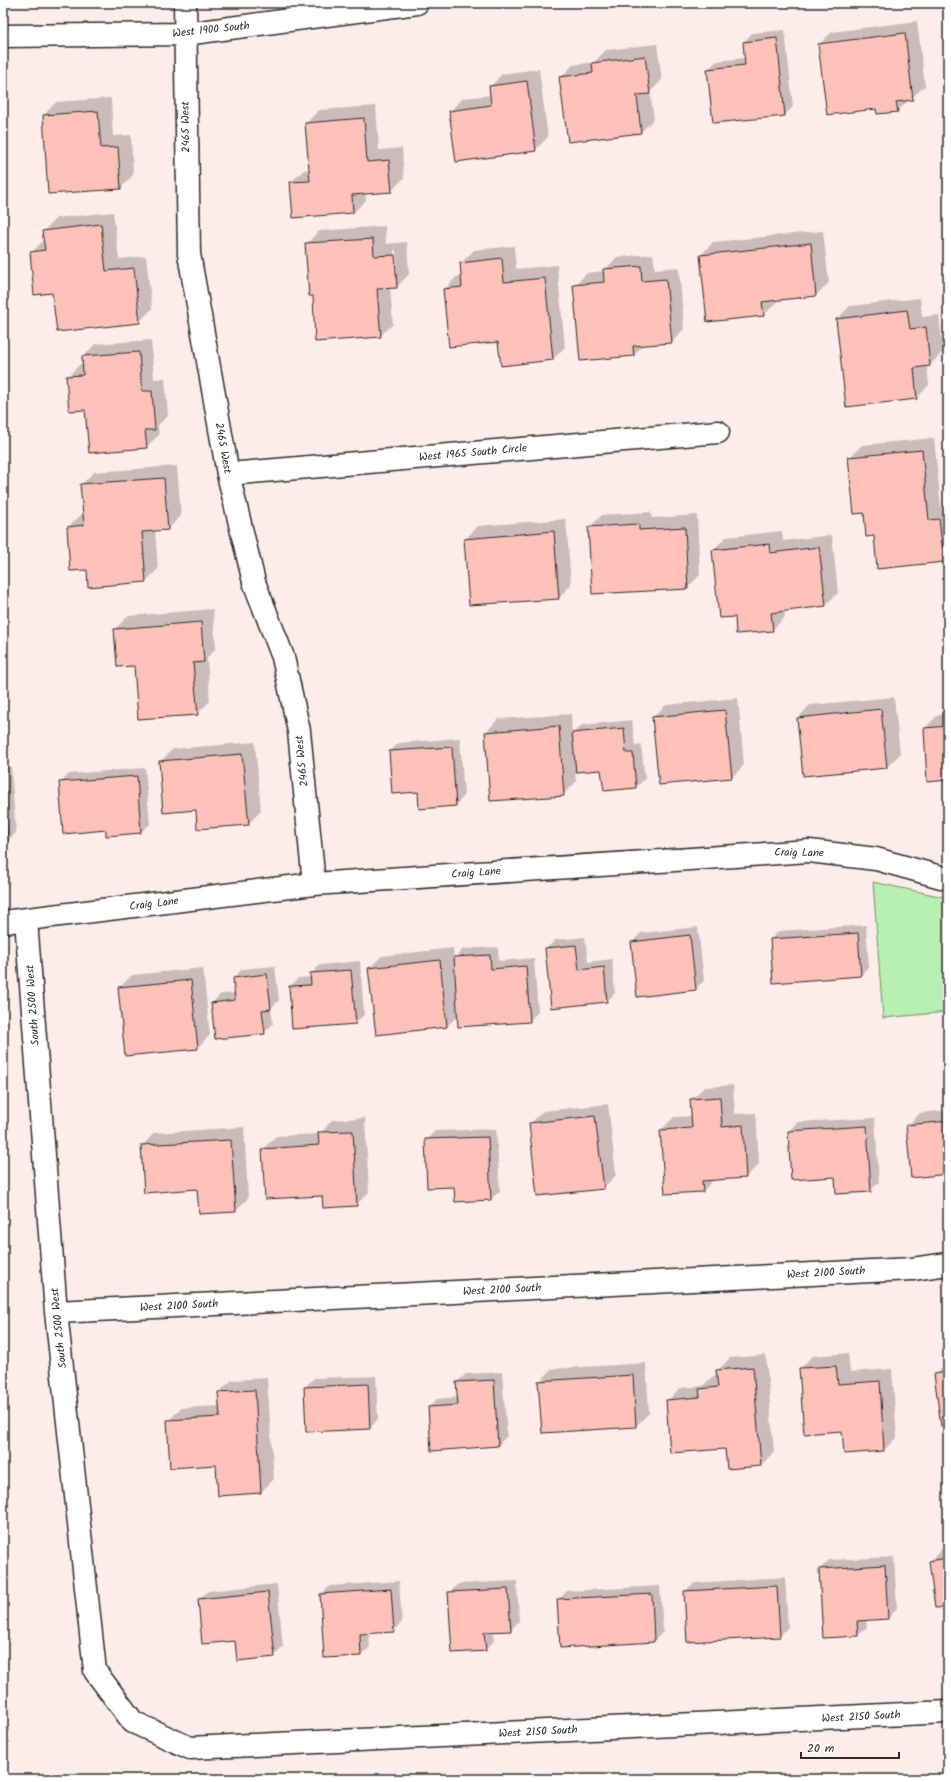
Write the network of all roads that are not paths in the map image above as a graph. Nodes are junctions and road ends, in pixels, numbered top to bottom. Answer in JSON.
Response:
{"nodes":[{"id":1,"x":185,"y":3,"type":"edge"},
{"id":2,"x":417,"y":3,"type":"edge"},
{"id":3,"x":185,"y":34,"type":"junction"},
{"id":4,"x":3,"y":36,"type":"edge"},
{"id":5,"x":718,"y":432,"type":"dead end"},
{"id":6,"x":228,"y":474,"type":"junction"},
{"id":7,"x":948,"y":879,"type":"edge"},
{"id":8,"x":314,"y":884,"type":"junction"},
{"id":9,"x":26,"y":920,"type":"junction"},
{"id":10,"x":3,"y":922,"type":"edge"},
{"id":11,"x":948,"y":1264,"type":"edge"},
{"id":12,"x":56,"y":1312,"type":"junction"},
{"id":13,"x":948,"y":1712,"type":"edge"},
{"id":14,"x":133,"y":1722,"type":"joint"}],
"edges":[{"from":1,"to":3,"type":"street","name":"2465 West"},
{"from":2,"to":3,"type":"street","name":"West 1900 South"},
{"from":3,"to":4,"type":"street","name":"West 1900 South"},
{"from":3,"to":6,"type":"street","name":"2465 West"},
{"from":5,"to":6,"type":"street","name":"West 1965 South Circle"},
{"from":6,"to":8,"type":"street","name":"2465 West"},
{"from":7,"to":8,"type":"street","name":"Craig Lane"},
{"from":8,"to":9,"type":"street","name":"Craig Lane"},
{"from":9,"to":10,"type":"street","name":"Craig Lane"},
{"from":9,"to":12,"type":"street","name":"South 2500 West"},
{"from":11,"to":12,"type":"street","name":"West 2100 South"},
{"from":12,"to":14,"type":"street","name":"South 2500 West"},
{"from":13,"to":14,"type":"street","name":"West 2150 South"}]}
